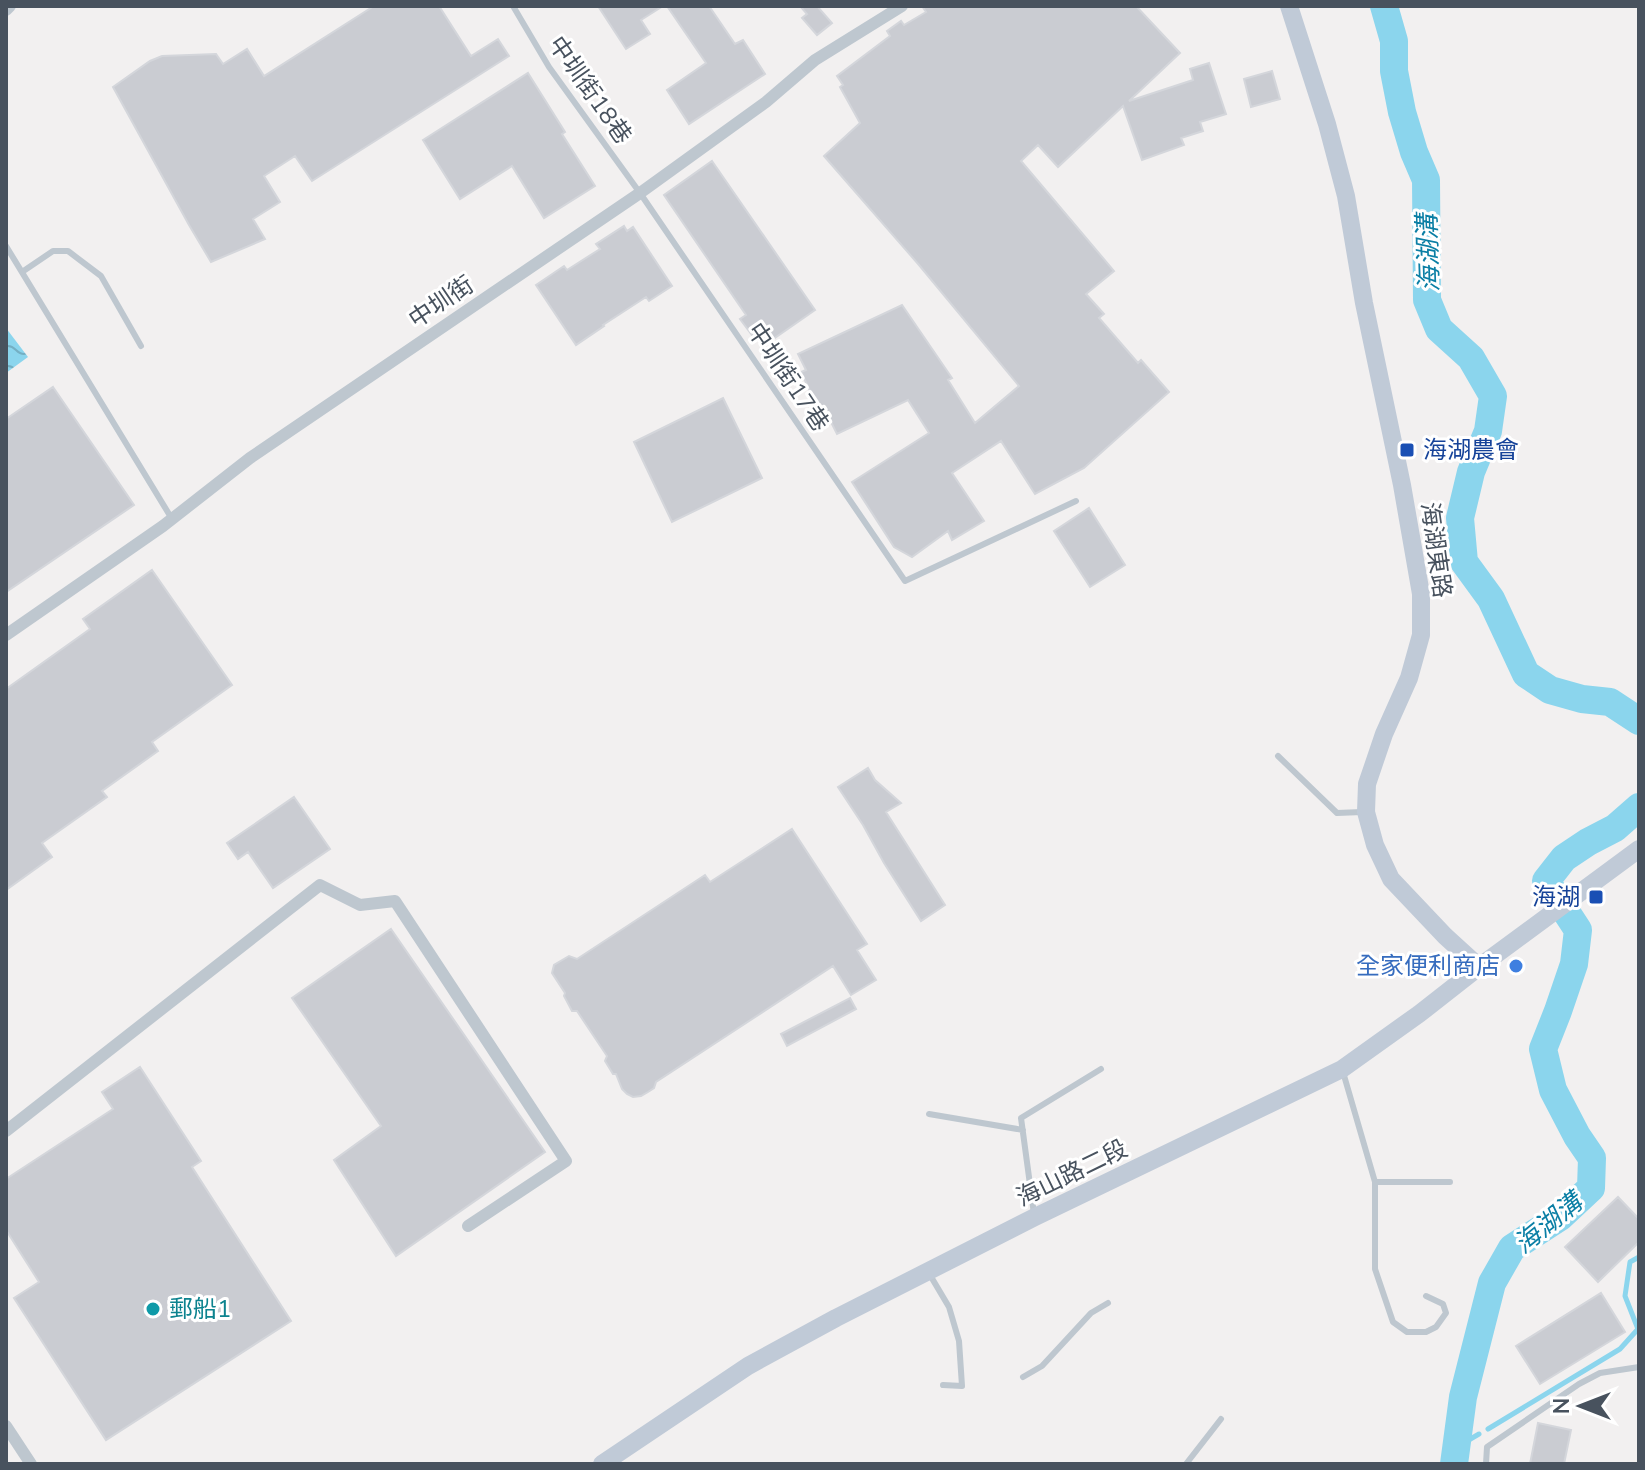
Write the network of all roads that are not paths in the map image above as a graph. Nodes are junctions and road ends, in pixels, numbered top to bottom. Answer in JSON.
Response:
{"nodes":[{"id":1,"x":513,"y":6,"type":"edge"},
{"id":2,"x":902,"y":6,"type":"edge"},
{"id":3,"x":1289,"y":6,"type":"edge"},
{"id":4,"x":640,"y":193,"type":"junction"},
{"id":5,"x":6,"y":246,"type":"edge"},
{"id":6,"x":22,"y":272,"type":"junction"},
{"id":7,"x":141,"y":346,"type":"dead end"},
{"id":8,"x":1076,"y":501,"type":"dead end"},
{"id":9,"x":172,"y":519,"type":"junction"},
{"id":10,"x":6,"y":635,"type":"edge"},
{"id":11,"x":1278,"y":756,"type":"dead end"},
{"id":12,"x":1366,"y":812,"type":"junction"},
{"id":13,"x":1639,"y":849,"type":"edge"},
{"id":14,"x":1479,"y":967,"type":"junction"},
{"id":15,"x":1101,"y":1069,"type":"dead end"},
{"id":16,"x":1342,"y":1069,"type":"junction"},
{"id":17,"x":929,"y":1114,"type":"dead end"},
{"id":18,"x":1023,"y":1130,"type":"junction"},
{"id":19,"x":6,"y":1131,"type":"edge"},
{"id":20,"x":1375,"y":1182,"type":"junction"},
{"id":21,"x":1450,"y":1182,"type":"dead end"},
{"id":22,"x":1035,"y":1217,"type":"junction"},
{"id":23,"x":468,"y":1226,"type":"dead end"},
{"id":24,"x":928,"y":1272,"type":"junction"},
{"id":25,"x":1426,"y":1296,"type":"dead end"},
{"id":26,"x":1108,"y":1303,"type":"dead end"},
{"id":27,"x":1639,"y":1367,"type":"edge"},
{"id":28,"x":1023,"y":1377,"type":"dead end"},
{"id":29,"x":943,"y":1385,"type":"dead end"},
{"id":30,"x":1221,"y":1419,"type":"dead end"},
{"id":31,"x":6,"y":1426,"type":"edge"},
{"id":32,"x":31,"y":1464,"type":"edge"},
{"id":33,"x":602,"y":1464,"type":"edge"},
{"id":34,"x":1186,"y":1464,"type":"edge"},
{"id":35,"x":1486,"y":1464,"type":"edge"}],
"edges":[{"from":1,"to":4,"type":"lane","name":"中圳街18巷"},
{"from":2,"to":4,"type":"street","name":"中圳街"},
{"from":3,"to":12,"type":"main road","name":"海湖東路"},
{"from":4,"to":8,"type":"lane","name":"中圳街17巷"},
{"from":4,"to":9,"type":"street","name":"中圳街"},
{"from":5,"to":6,"type":"lane"},
{"from":6,"to":7,"type":"lane"},
{"from":6,"to":9,"type":"lane"},
{"from":9,"to":10,"type":"street","name":"中圳街"},
{"from":11,"to":12,"type":"lane"},
{"from":12,"to":14,"type":"main road","name":"海湖東路"},
{"from":13,"to":14,"type":"main road","name":"海山路二段"},
{"from":14,"to":16,"type":"main road","name":"海山路二段"},
{"from":15,"to":18,"type":"lane"},
{"from":16,"to":20,"type":"lane"},
{"from":16,"to":22,"type":"main road","name":"海山路二段"},
{"from":17,"to":18,"type":"lane"},
{"from":18,"to":22,"type":"lane"},
{"from":19,"to":23,"type":"street"},
{"from":20,"to":21,"type":"lane"},
{"from":20,"to":25,"type":"lane"},
{"from":22,"to":24,"type":"main road","name":"海山路二段"},
{"from":24,"to":29,"type":"lane"},
{"from":24,"to":33,"type":"main road","name":"海山路二段"},
{"from":26,"to":28,"type":"lane"},
{"from":27,"to":35,"type":"lane"},
{"from":30,"to":34,"type":"lane"},
{"from":31,"to":32,"type":"street"}]}
